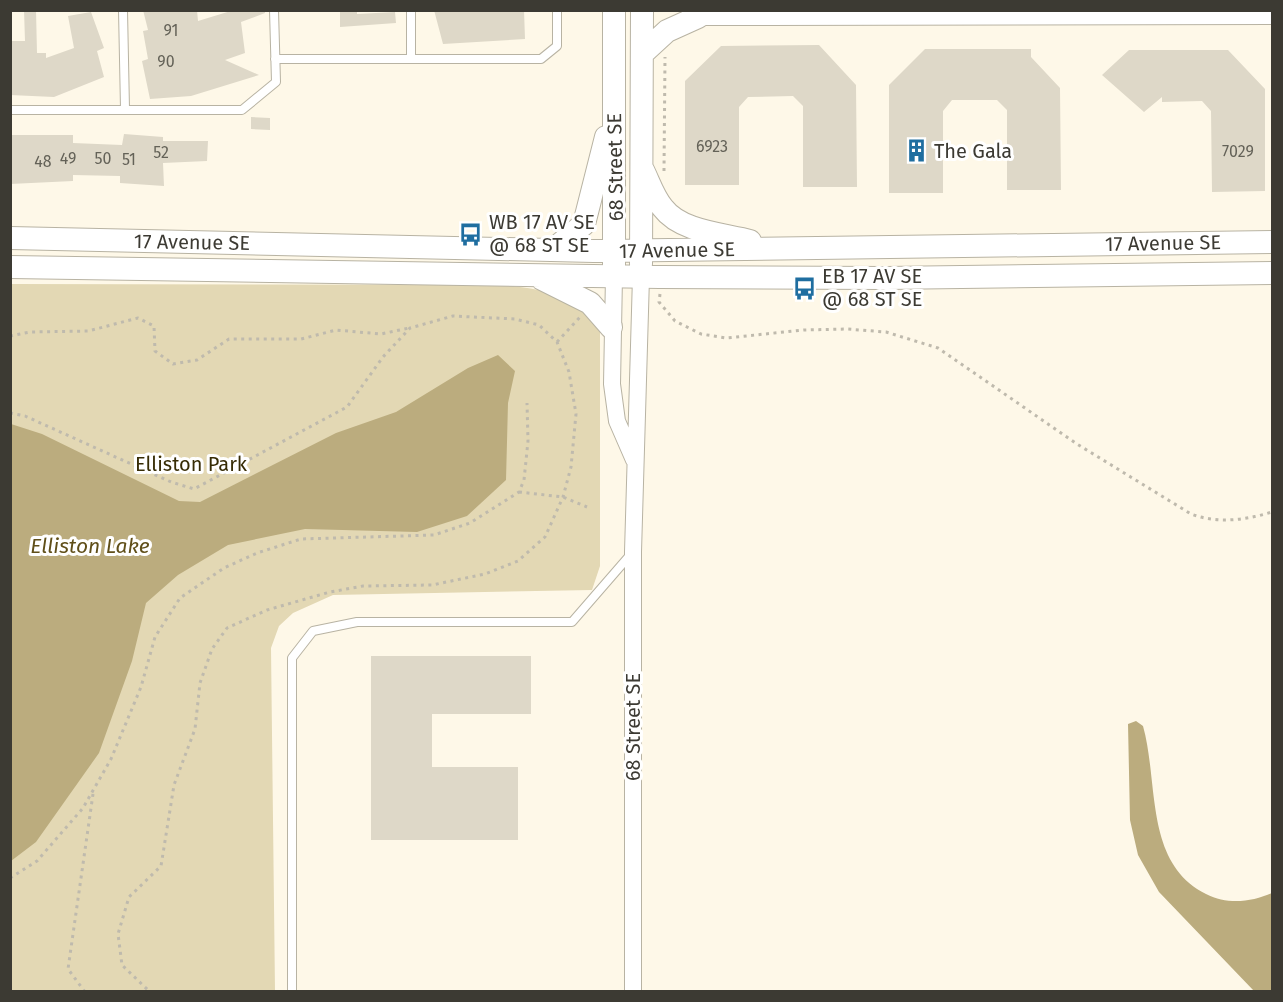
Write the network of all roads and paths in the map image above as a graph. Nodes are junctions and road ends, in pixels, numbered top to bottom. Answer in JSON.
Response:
{"nodes":[{"id":1,"x":123,"y":10,"type":"edge"},
{"id":2,"x":274,"y":10,"type":"edge"},
{"id":3,"x":411,"y":10,"type":"edge"},
{"id":4,"x":557,"y":10,"type":"edge"},
{"id":5,"x":614,"y":10,"type":"edge"},
{"id":6,"x":642,"y":10,"type":"edge"},
{"id":7,"x":779,"y":13,"type":"edge"},
{"id":8,"x":1036,"y":13,"type":"edge"},
{"id":9,"x":692,"y":14,"type":"edge"},
{"id":10,"x":1272,"y":16,"type":"edge"},
{"id":11,"x":665,"y":46,"type":"dead end"},
{"id":12,"x":642,"y":54,"type":"junction"},
{"id":13,"x":274,"y":59,"type":"junction"},
{"id":14,"x":411,"y":59,"type":"junction"},
{"id":15,"x":614,"y":103,"type":"junction"},
{"id":16,"x":125,"y":109,"type":"junction"},
{"id":17,"x":10,"y":110,"type":"edge"},
{"id":18,"x":641,"y":166,"type":"junction"},
{"id":19,"x":664,"y":174,"type":"dead end"},
{"id":20,"x":10,"y":238,"type":"edge"},
{"id":21,"x":1272,"y":242,"type":"edge"},
{"id":22,"x":785,"y":249,"type":"junction"},
{"id":23,"x":553,"y":250,"type":"junction"},
{"id":24,"x":641,"y":250,"type":"junction"},
{"id":25,"x":615,"y":251,"type":"junction"},
{"id":26,"x":10,"y":267,"type":"edge"},
{"id":27,"x":523,"y":273,"type":"junction"},
{"id":28,"x":1272,"y":273,"type":"edge"},
{"id":29,"x":614,"y":276,"type":"junction"},
{"id":30,"x":641,"y":277,"type":"junction"},
{"id":31,"x":659,"y":302,"type":"dead end"},
{"id":32,"x":584,"y":311,"type":"dead end"},
{"id":33,"x":611,"y":327,"type":"junction"},
{"id":34,"x":410,"y":328,"type":"junction"},
{"id":35,"x":10,"y":336,"type":"edge"},
{"id":36,"x":557,"y":342,"type":"junction"},
{"id":37,"x":527,"y":403,"type":"dead end"},
{"id":38,"x":10,"y":413,"type":"edge"},
{"id":39,"x":636,"y":463,"type":"junction"},
{"id":40,"x":519,"y":492,"type":"junction"},
{"id":41,"x":563,"y":497,"type":"junction"},
{"id":42,"x":587,"y":507,"type":"dead end"},
{"id":43,"x":1272,"y":512,"type":"edge"},
{"id":44,"x":633,"y":552,"type":"junction"},
{"id":45,"x":94,"y":790,"type":"junction"},
{"id":46,"x":10,"y":878,"type":"edge"},
{"id":47,"x":85,"y":992,"type":"edge"},
{"id":48,"x":292,"y":992,"type":"edge"},
{"id":49,"x":633,"y":992,"type":"edge"}],
"edges":[{"from":1,"to":16,"type":"lane"},
{"from":2,"to":13,"type":"lane"},
{"from":3,"to":14,"type":"lane"},
{"from":4,"to":14,"type":"lane"},
{"from":5,"to":15,"type":"main road","name":"68 Street SE"},
{"from":6,"to":12,"type":"main road","name":"68 Street SE"},
{"from":7,"to":8,"type":"street"},
{"from":7,"to":9,"type":"street"},
{"from":8,"to":10,"type":"street"},
{"from":9,"to":12,"type":"main road"},
{"from":11,"to":19,"type":"path"},
{"from":12,"to":18,"type":"main road","name":"68 Street SE"},
{"from":13,"to":14,"type":"lane"},
{"from":13,"to":16,"type":"lane"},
{"from":15,"to":23,"type":"main road"},
{"from":15,"to":25,"type":"main road","name":"68 Street SE"},
{"from":16,"to":17,"type":"lane"},
{"from":18,"to":22,"type":"main road"},
{"from":18,"to":24,"type":"main road","name":"68 Street SE"},
{"from":20,"to":23,"type":"main road","name":"17 Avenue SE"},
{"from":21,"to":22,"type":"main road","name":"17 Avenue SE"},
{"from":22,"to":24,"type":"main road","name":"17 Avenue SE"},
{"from":23,"to":25,"type":"main road","name":"17 Avenue SE"},
{"from":24,"to":25,"type":"main road","name":"17 Avenue SE"},
{"from":24,"to":30,"type":"main road","name":"68 Street SE"},
{"from":25,"to":29,"type":"main road","name":"68 Street SE"},
{"from":26,"to":27,"type":"main road","name":"17 Avenue SE"},
{"from":27,"to":29,"type":"main road","name":"17 Avenue SE"},
{"from":27,"to":33,"type":"main road"},
{"from":28,"to":30,"type":"main road","name":"17 Avenue SE"},
{"from":29,"to":30,"type":"main road","name":"17 Avenue SE"},
{"from":29,"to":33,"type":"street","name":"68 Street SE"},
{"from":30,"to":39,"type":"street","name":"68 Street SE"},
{"from":31,"to":43,"type":"path"},
{"from":32,"to":36,"type":"path"},
{"from":33,"to":39,"type":"street","name":"68 Street SE"},
{"from":34,"to":35,"type":"path"},
{"from":34,"to":36,"type":"path"},
{"from":34,"to":38,"type":"path"},
{"from":36,"to":41,"type":"path"},
{"from":37,"to":40,"type":"path"},
{"from":39,"to":44,"type":"street","name":"68 Street SE"},
{"from":40,"to":41,"type":"path"},
{"from":40,"to":45,"type":"path"},
{"from":41,"to":42,"type":"path"},
{"from":44,"to":48,"type":"lane"},
{"from":44,"to":49,"type":"street","name":"68 Street SE"},
{"from":45,"to":46,"type":"path"},
{"from":45,"to":47,"type":"path"}]}
